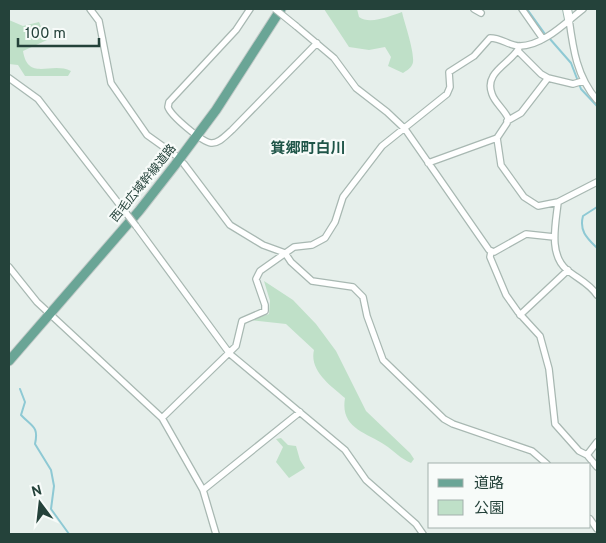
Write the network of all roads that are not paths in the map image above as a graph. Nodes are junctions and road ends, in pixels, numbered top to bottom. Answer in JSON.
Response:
{"nodes":[{"id":1,"x":90,"y":9,"type":"edge"},
{"id":2,"x":250,"y":9,"type":"edge"},
{"id":3,"x":275,"y":9,"type":"edge"},
{"id":4,"x":281,"y":9,"type":"edge"},
{"id":5,"x":474,"y":9,"type":"edge"},
{"id":6,"x":522,"y":9,"type":"edge"},
{"id":7,"x":567,"y":9,"type":"edge"},
{"id":8,"x":583,"y":9,"type":"edge"},
{"id":9,"x":480,"y":13,"type":"dead end"},
{"id":10,"x":569,"y":19,"type":"junction"},
{"id":11,"x":543,"y":39,"type":"junction"},
{"id":12,"x":317,"y":43,"type":"junction"},
{"id":13,"x":519,"y":49,"type":"junction"},
{"id":14,"x":9,"y":78,"type":"edge"},
{"id":15,"x":548,"y":78,"type":"junction"},
{"id":16,"x":582,"y":81,"type":"junction"},
{"id":17,"x":597,"y":100,"type":"edge"},
{"id":18,"x":507,"y":121,"type":"junction"},
{"id":19,"x":405,"y":129,"type":"junction"},
{"id":20,"x":198,"y":134,"type":"junction"},
{"id":21,"x":497,"y":138,"type":"junction"},
{"id":22,"x":174,"y":155,"type":"dead end"},
{"id":23,"x":428,"y":163,"type":"junction"},
{"id":24,"x":184,"y":164,"type":"dead end"},
{"id":25,"x":597,"y":182,"type":"edge"},
{"id":26,"x":558,"y":202,"type":"junction"},
{"id":27,"x":554,"y":237,"type":"junction"},
{"id":28,"x":491,"y":252,"type":"junction"},
{"id":29,"x":285,"y":253,"type":"junction"},
{"id":30,"x":9,"y":267,"type":"edge"},
{"id":31,"x":568,"y":270,"type":"junction"},
{"id":32,"x":597,"y":295,"type":"edge"},
{"id":33,"x":50,"y":312,"type":"junction"},
{"id":34,"x":520,"y":315,"type":"junction"},
{"id":35,"x":230,"y":354,"type":"junction"},
{"id":36,"x":9,"y":361,"type":"edge"},
{"id":37,"x":300,"y":412,"type":"junction"},
{"id":38,"x":162,"y":418,"type":"junction"},
{"id":39,"x":597,"y":442,"type":"edge"},
{"id":40,"x":587,"y":455,"type":"junction"},
{"id":41,"x":546,"y":463,"type":"edge"},
{"id":42,"x":597,"y":466,"type":"edge"},
{"id":43,"x":203,"y":490,"type":"junction"},
{"id":44,"x":216,"y":534,"type":"edge"},
{"id":45,"x":423,"y":534,"type":"edge"}],
"edges":[{"from":1,"to":22,"type":"street"},
{"from":2,"to":20,"type":"street"},
{"from":3,"to":12,"type":"street","bridge":true},
{"from":4,"to":20,"type":"main road","name":"西毛広域幹線道路"},
{"from":5,"to":9,"type":"street"},
{"from":6,"to":11,"type":"street"},
{"from":7,"to":10,"type":"street"},
{"from":8,"to":10,"type":"street"},
{"from":10,"to":11,"type":"street"},
{"from":10,"to":16,"type":"street"},
{"from":11,"to":13,"type":"street"},
{"from":12,"to":19,"type":"street"},
{"from":12,"to":20,"type":"street"},
{"from":13,"to":15,"type":"street"},
{"from":13,"to":18,"type":"street"},
{"from":13,"to":19,"type":"street"},
{"from":14,"to":35,"type":"street","bridge":true},
{"from":15,"to":16,"type":"street"},
{"from":15,"to":18,"type":"street"},
{"from":16,"to":17,"type":"street"},
{"from":18,"to":21,"type":"street"},
{"from":19,"to":23,"type":"street"},
{"from":19,"to":29,"type":"street"},
{"from":20,"to":33,"type":"main road","name":"西毛広域幹線道路"},
{"from":21,"to":23,"type":"street"},
{"from":21,"to":26,"type":"street"},
{"from":23,"to":28,"type":"street"},
{"from":24,"to":29,"type":"street"},
{"from":25,"to":26,"type":"street"},
{"from":26,"to":27,"type":"street"},
{"from":27,"to":28,"type":"street"},
{"from":27,"to":31,"type":"street"},
{"from":28,"to":34,"type":"street"},
{"from":29,"to":35,"type":"street"},
{"from":29,"to":41,"type":"street"},
{"from":30,"to":33,"type":"street"},
{"from":31,"to":32,"type":"street"},
{"from":31,"to":34,"type":"street"},
{"from":33,"to":36,"type":"main road","name":"西毛広域幹線道路"},
{"from":33,"to":38,"type":"street"},
{"from":34,"to":40,"type":"street"},
{"from":35,"to":37,"type":"street"},
{"from":35,"to":38,"type":"street"},
{"from":37,"to":43,"type":"street"},
{"from":37,"to":45,"type":"street"},
{"from":38,"to":43,"type":"street"},
{"from":39,"to":40,"type":"street"},
{"from":40,"to":42,"type":"street"},
{"from":43,"to":44,"type":"street"}]}
